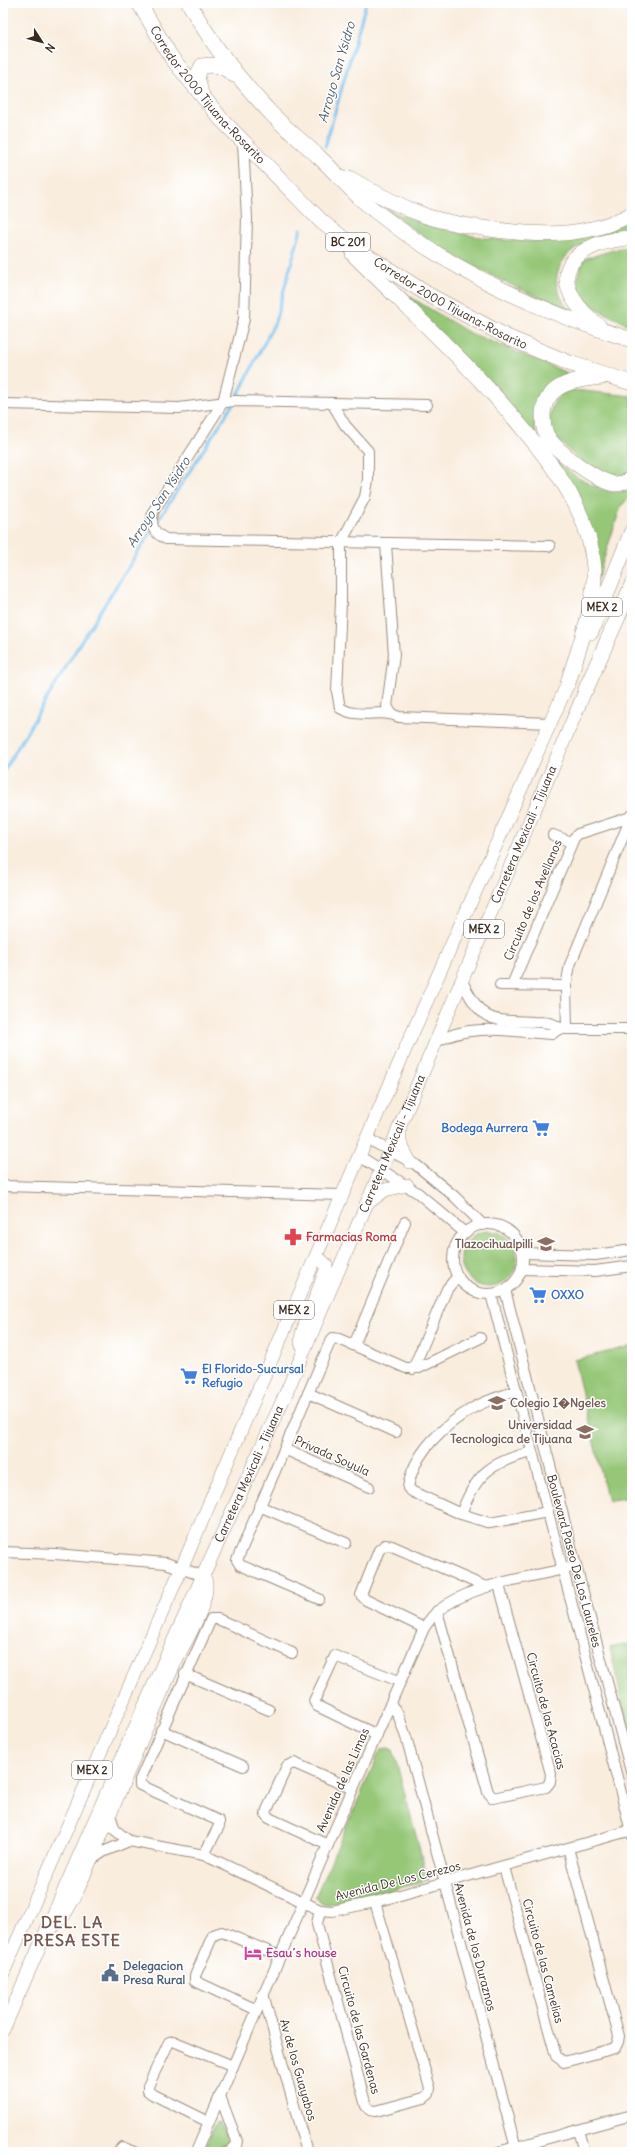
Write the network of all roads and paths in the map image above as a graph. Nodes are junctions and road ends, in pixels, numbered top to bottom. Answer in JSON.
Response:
{"nodes":[{"id":1,"x":139,"y":3,"type":"edge"},
{"id":2,"x":189,"y":3,"type":"edge"},
{"id":3,"x":244,"y":84,"type":"junction"},
{"id":4,"x":201,"y":94,"type":"junction"},
{"id":5,"x":243,"y":143,"type":"junction"},
{"id":6,"x":333,"y":169,"type":"junction"},
{"id":7,"x":632,"y":214,"type":"edge"},
{"id":8,"x":322,"y":222,"type":"junction"},
{"id":9,"x":632,"y":238,"type":"edge"},
{"id":10,"x":608,"y":333,"type":"junction"},
{"id":11,"x":632,"y":340,"type":"edge"},
{"id":12,"x":610,"y":377,"type":"junction"},
{"id":13,"x":632,"y":383,"type":"edge"},
{"id":14,"x":223,"y":402,"type":"junction"},
{"id":15,"x":332,"y":403,"type":"junction"},
{"id":16,"x":3,"y":404,"type":"edge"},
{"id":17,"x":427,"y":405,"type":"dead end"},
{"id":18,"x":632,"y":479,"type":"edge"},
{"id":19,"x":632,"y":531,"type":"edge"},
{"id":20,"x":340,"y":543,"type":"junction"},
{"id":21,"x":386,"y":544,"type":"junction"},
{"id":22,"x":550,"y":546,"type":"dead end"},
{"id":23,"x":632,"y":585,"type":"edge"},
{"id":24,"x":632,"y":606,"type":"edge"},
{"id":25,"x":568,"y":682,"type":"junction"},
{"id":26,"x":586,"y":689,"type":"junction"},
{"id":27,"x":391,"y":713,"type":"junction"},
{"id":28,"x":550,"y":723,"type":"junction"},
{"id":29,"x":631,"y":816,"type":"edge"},
{"id":30,"x":553,"y":835,"type":"dead end"},
{"id":31,"x":571,"y":842,"type":"junction"},
{"id":32,"x":462,"y":981,"type":"junction"},
{"id":33,"x":500,"y":985,"type":"dead end"},
{"id":34,"x":512,"y":985,"type":"junction"},
{"id":35,"x":566,"y":986,"type":"junction"},
{"id":36,"x":564,"y":1029,"type":"junction"},
{"id":37,"x":632,"y":1029,"type":"edge"},
{"id":38,"x":436,"y":1042,"type":"junction"},
{"id":39,"x":400,"y":1124,"type":"junction"},
{"id":40,"x":366,"y":1138,"type":"junction"},
{"id":41,"x":390,"y":1150,"type":"junction"},
{"id":42,"x":359,"y":1156,"type":"junction"},
{"id":43,"x":410,"y":1162,"type":"junction"},
{"id":44,"x":381,"y":1169,"type":"junction"},
{"id":45,"x":407,"y":1185,"type":"junction"},
{"id":46,"x":3,"y":1186,"type":"edge"},
{"id":47,"x":342,"y":1195,"type":"junction"},
{"id":48,"x":365,"y":1205,"type":"junction"},
{"id":49,"x":406,"y":1222,"type":"dead end"},
{"id":50,"x":483,"y":1225,"type":"junction"},
{"id":51,"x":465,"y":1233,"type":"junction"},
{"id":52,"x":632,"y":1250,"type":"edge"},
{"id":53,"x":523,"y":1253,"type":"junction"},
{"id":54,"x":317,"y":1256,"type":"junction"},
{"id":55,"x":632,"y":1266,"type":"edge"},
{"id":56,"x":522,"y":1269,"type":"junction"},
{"id":57,"x":458,"y":1276,"type":"junction"},
{"id":58,"x":505,"y":1290,"type":"junction"},
{"id":59,"x":491,"y":1294,"type":"junction"},
{"id":60,"x":480,"y":1338,"type":"dead end"},
{"id":61,"x":354,"y":1345,"type":"junction"},
{"id":62,"x":305,"y":1349,"type":"junction"},
{"id":63,"x":413,"y":1369,"type":"junction"},
{"id":64,"x":516,"y":1391,"type":"junction"},
{"id":65,"x":308,"y":1393,"type":"junction"},
{"id":66,"x":396,"y":1432,"type":"dead end"},
{"id":67,"x":284,"y":1448,"type":"junction"},
{"id":68,"x":532,"y":1452,"type":"junction"},
{"id":69,"x":369,"y":1487,"type":"dead end"},
{"id":70,"x":259,"y":1506,"type":"junction"},
{"id":71,"x":548,"y":1512,"type":"junction"},
{"id":72,"x":461,"y":1514,"type":"junction"},
{"id":73,"x":346,"y":1542,"type":"dead end"},
{"id":74,"x":3,"y":1552,"type":"edge"},
{"id":75,"x":576,"y":1566,"type":"junction"},
{"id":76,"x":182,"y":1567,"type":"junction"},
{"id":77,"x":563,"y":1570,"type":"junction"},
{"id":78,"x":203,"y":1576,"type":"junction"},
{"id":79,"x":499,"y":1585,"type":"junction"},
{"id":80,"x":486,"y":1587,"type":"junction"},
{"id":81,"x":319,"y":1598,"type":"dead end"},
{"id":82,"x":437,"y":1611,"type":"junction"},
{"id":83,"x":424,"y":1628,"type":"junction"},
{"id":84,"x":292,"y":1653,"type":"dead end"},
{"id":85,"x":185,"y":1674,"type":"junction"},
{"id":86,"x":400,"y":1681,"type":"junction"},
{"id":87,"x":390,"y":1705,"type":"junction"},
{"id":88,"x":269,"y":1710,"type":"dead end"},
{"id":89,"x":161,"y":1730,"type":"junction"},
{"id":90,"x":377,"y":1735,"type":"junction"},
{"id":91,"x":244,"y":1766,"type":"dead end"},
{"id":92,"x":632,"y":1775,"type":"edge"},
{"id":93,"x":353,"y":1789,"type":"junction"},
{"id":94,"x":110,"y":1814,"type":"junction"},
{"id":95,"x":632,"y":1832,"type":"edge"},
{"id":96,"x":129,"y":1841,"type":"junction"},
{"id":97,"x":328,"y":1846,"type":"junction"},
{"id":98,"x":568,"y":1848,"type":"junction"},
{"id":99,"x":204,"y":1855,"type":"junction"},
{"id":100,"x":90,"y":1861,"type":"junction"},
{"id":101,"x":504,"y":1866,"type":"junction"},
{"id":102,"x":444,"y":1883,"type":"junction"},
{"id":103,"x":303,"y":1902,"type":"junction"},
{"id":104,"x":375,"y":1902,"type":"junction"},
{"id":105,"x":320,"y":1910,"type":"junction"},
{"id":106,"x":44,"y":1935,"type":"junction"},
{"id":107,"x":280,"y":1956,"type":"junction"},
{"id":108,"x":3,"y":1973,"type":"edge"},
{"id":109,"x":263,"y":1994,"type":"junction"},
{"id":110,"x":257,"y":2010,"type":"junction"},
{"id":111,"x":3,"y":2030,"type":"edge"},
{"id":112,"x":233,"y":2066,"type":"junction"},
{"id":113,"x":220,"y":2096,"type":"junction"},
{"id":114,"x":632,"y":2115,"type":"edge"},
{"id":115,"x":209,"y":2122,"type":"junction"},
{"id":116,"x":578,"y":2130,"type":"junction"},
{"id":117,"x":516,"y":2150,"type":"edge"},
{"id":118,"x":118,"y":2152,"type":"edge"},
{"id":119,"x":134,"y":2152,"type":"edge"},
{"id":120,"x":196,"y":2152,"type":"edge"},
{"id":121,"x":229,"y":2152,"type":"edge"},
{"id":122,"x":307,"y":2152,"type":"edge"},
{"id":123,"x":498,"y":2152,"type":"edge"},
{"id":124,"x":584,"y":2152,"type":"edge"}],
"edges":[{"from":1,"to":4,"type":"highway","name":"Corredor 2000 Tijuana-Rosarito","number":"BC 201"},
{"from":2,"to":3,"type":"highway"},
{"from":3,"to":4,"type":"highway"},
{"from":3,"to":6,"type":"highway"},
{"from":4,"to":5,"type":"highway","name":"Corredor 2000 Tijuana-Rosarito","number":"BC 201"},
{"from":5,"to":8,"type":"highway","name":"Corredor 2000 Tijuana-Rosarito","number":"BC 201"},
{"from":5,"to":14,"type":"street"},
{"from":6,"to":7,"type":"highway"},
{"from":6,"to":10,"type":"highway"},
{"from":8,"to":12,"type":"highway","name":"Corredor 2000 Tijuana-Rosarito","number":"BC 201"},
{"from":8,"to":25,"type":"highway"},
{"from":9,"to":10,"type":"highway"},
{"from":10,"to":11,"type":"highway"},
{"from":12,"to":13,"type":"highway","name":"Corredor 2000 Tijuana-Rosarito","number":"BC 201"},
{"from":12,"to":18,"type":"highway"},
{"from":14,"to":15,"type":"street"},
{"from":14,"to":16,"type":"street"},
{"from":14,"to":20,"type":"street"},
{"from":15,"to":17,"type":"street"},
{"from":15,"to":20,"type":"street"},
{"from":19,"to":25,"type":"highway","name":"Carretera Mexicali - Tijuana","number":"MEX 2"},
{"from":20,"to":21,"type":"street"},
{"from":20,"to":27,"type":"street"},
{"from":21,"to":22,"type":"street"},
{"from":21,"to":27,"type":"street"},
{"from":23,"to":26,"type":"highway","name":"Carretera Mexicali - Tijuana","number":"MEX 2"},
{"from":24,"to":26,"type":"highway"},
{"from":25,"to":28,"type":"main road","name":"Carretera Mexicali - Tijuana","number":"MEX 2"},
{"from":26,"to":32,"type":"main road","name":"Carretera Mexicali - Tijuana","number":"MEX 2"},
{"from":27,"to":28,"type":"street"},
{"from":28,"to":40,"type":"main road","name":"Carretera Mexicali - Tijuana","number":"MEX 2"},
{"from":29,"to":31,"type":"street","name":"Circuito de los Avellanos"},
{"from":29,"to":35,"type":"street","name":"Circuito de los Avellanos"},
{"from":30,"to":31,"type":"street"},
{"from":31,"to":34,"type":"street","name":"Circuito de los Avellanos"},
{"from":32,"to":36,"type":"street"},
{"from":32,"to":38,"type":"main road","name":"Carretera Mexicali - Tijuana","number":"MEX 2"},
{"from":33,"to":34,"type":"street"},
{"from":34,"to":35,"type":"street"},
{"from":35,"to":36,"type":"street","name":"Circuito de los Avellanos"},
{"from":36,"to":37,"type":"street"},
{"from":36,"to":38,"type":"street"},
{"from":38,"to":39,"type":"main road","name":"Carretera Mexicali - Tijuana","number":"MEX 2"},
{"from":39,"to":41,"type":"main road","name":"Carretera Mexicali - Tijuana","number":"MEX 2"},
{"from":39,"to":43,"type":"main road"},
{"from":40,"to":41,"type":"street"},
{"from":40,"to":42,"type":"main road","name":"Carretera Mexicali - Tijuana","number":"MEX 2"},
{"from":41,"to":43,"type":"street"},
{"from":41,"to":44,"type":"main road","name":"Carretera Mexicali - Tijuana","number":"MEX 2"},
{"from":42,"to":44,"type":"street"},
{"from":42,"to":47,"type":"main road","name":"Carretera Mexicali - Tijuana","number":"MEX 2"},
{"from":43,"to":50,"type":"street"},
{"from":44,"to":45,"type":"street"},
{"from":44,"to":48,"type":"main road","name":"Carretera Mexicali - Tijuana","number":"MEX 2"},
{"from":45,"to":48,"type":"main road"},
{"from":45,"to":51,"type":"street"},
{"from":46,"to":47,"type":"street"},
{"from":47,"to":54,"type":"main road","name":"Carretera Mexicali - Tijuana","number":"MEX 2"},
{"from":48,"to":62,"type":"main road","name":"Carretera Mexicali - Tijuana","number":"MEX 2"},
{"from":49,"to":61,"type":"street"},
{"from":50,"to":51,"type":"street"},
{"from":50,"to":53,"type":"street"},
{"from":51,"to":57,"type":"street"},
{"from":52,"to":53,"type":"street"},
{"from":53,"to":56,"type":"street"},
{"from":54,"to":62,"type":"main road"},
{"from":54,"to":76,"type":"main road","name":"Carretera Mexicali - Tijuana","number":"MEX 2"},
{"from":55,"to":56,"type":"street"},
{"from":56,"to":58,"type":"street"},
{"from":57,"to":59,"type":"street"},
{"from":57,"to":63,"type":"street"},
{"from":58,"to":59,"type":"street"},
{"from":58,"to":75,"type":"street","name":"Boulevard Paseo De Los Laureles"},
{"from":59,"to":64,"type":"street","name":"Boulevard Paseo De Los Laureles"},
{"from":60,"to":63,"type":"street"},
{"from":61,"to":63,"type":"street"},
{"from":61,"to":65,"type":"street"},
{"from":62,"to":78,"type":"main road","name":"Carretera Mexicali - Tijuana","number":"MEX 2"},
{"from":64,"to":68,"type":"street","name":"Boulevard Paseo De Los Laureles"},
{"from":64,"to":72,"type":"street"},
{"from":65,"to":66,"type":"street"},
{"from":65,"to":67,"type":"street"},
{"from":67,"to":69,"type":"street","name":"Privada Soyula"},
{"from":67,"to":70,"type":"street"},
{"from":68,"to":71,"type":"street","name":"Boulevard Paseo De Los Laureles"},
{"from":68,"to":72,"type":"street"},
{"from":70,"to":73,"type":"street"},
{"from":70,"to":81,"type":"street"},
{"from":71,"to":72,"type":"street"},
{"from":71,"to":77,"type":"street","name":"Boulevard Paseo De Los Laureles"},
{"from":74,"to":76,"type":"street"},
{"from":75,"to":77,"type":"street","name":"Avenida de las Limas"},
{"from":75,"to":92,"type":"street","name":"Boulevard Paseo De Los Laureles"},
{"from":76,"to":78,"type":"street"},
{"from":76,"to":108,"type":"main road","name":"Carretera Mexicali - Tijuana","number":"MEX 2"},
{"from":77,"to":79,"type":"street","name":"Avenida de las Limas"},
{"from":77,"to":95,"type":"street","name":"Boulevard Paseo De Los Laureles"},
{"from":78,"to":94,"type":"main road"},
{"from":78,"to":106,"type":"main road","name":"Carretera Mexicali - Tijuana","number":"MEX 2"},
{"from":79,"to":80,"type":"street","name":"Avenida de las Limas"},
{"from":79,"to":82,"type":"street","name":"Circuito de las Acacias"},
{"from":80,"to":82,"type":"street","name":"Avenida de las Limas"},
{"from":80,"to":83,"type":"street"},
{"from":82,"to":83,"type":"street","name":"Avenida de las Limas"},
{"from":83,"to":86,"type":"street","name":"Avenida de las Limas"},
{"from":84,"to":85,"type":"street"},
{"from":85,"to":88,"type":"street"},
{"from":85,"to":89,"type":"street"},
{"from":86,"to":87,"type":"street","name":"Avenida de las Limas"},
{"from":86,"to":90,"type":"street"},
{"from":87,"to":90,"type":"street","name":"Avenida de las Limas"},
{"from":87,"to":102,"type":"street","name":"Avenida de los Duraznos"},
{"from":89,"to":91,"type":"street"},
{"from":89,"to":99,"type":"street"},
{"from":90,"to":93,"type":"street","name":"Avenida de las Limas"},
{"from":93,"to":97,"type":"street","name":"Avenida de las Limas"},
{"from":93,"to":97,"type":"street"},
{"from":94,"to":96,"type":"street"},
{"from":94,"to":100,"type":"main road"},
{"from":95,"to":98,"type":"street","name":"Avenida De Los Cerezos"},
{"from":96,"to":99,"type":"street","name":"Avenida De Los Cerezos"},
{"from":96,"to":100,"type":"street"},
{"from":97,"to":103,"type":"street","name":"Avenida de las Limas"},
{"from":98,"to":101,"type":"street","name":"Avenida De Los Cerezos"},
{"from":98,"to":101,"type":"street","name":"Circuito de las Camelias"},
{"from":99,"to":103,"type":"street","name":"Avenida De Los Cerezos"},
{"from":100,"to":106,"type":"main road"},
{"from":101,"to":102,"type":"street","name":"Avenida De Los Cerezos"},
{"from":102,"to":104,"type":"street","name":"Avenida De Los Cerezos"},
{"from":102,"to":117,"type":"street","name":"Avenida de los Duraznos"},
{"from":103,"to":105,"type":"street","name":"Avenida De Los Cerezos"},
{"from":103,"to":107,"type":"street","name":"Avenida de las Limas"},
{"from":104,"to":105,"type":"street","name":"Avenida De Los Cerezos"},
{"from":104,"to":105,"type":"street","name":"Circuito de las Gardenas"},
{"from":106,"to":111,"type":"main road","name":"Carretera Mexicali - Tijuana","number":"MEX 2"},
{"from":107,"to":109,"type":"street","name":"Avenida de las Limas"},
{"from":107,"to":110,"type":"street"},
{"from":109,"to":110,"type":"street","name":"Avenida de las Limas"},
{"from":109,"to":122,"type":"street","name":"Av de los Guayabos"},
{"from":110,"to":112,"type":"street","name":"Avenida de las Limas"},
{"from":112,"to":113,"type":"street","name":"Avenida de las Limas"},
{"from":112,"to":115,"type":"street"},
{"from":113,"to":115,"type":"street","name":"Avenida de las Limas"},
{"from":113,"to":121,"type":"street"},
{"from":114,"to":116,"type":"street"},
{"from":115,"to":120,"type":"street","name":"Avenida de las Limas"},
{"from":116,"to":117,"type":"street"},
{"from":116,"to":124,"type":"street"},
{"from":117,"to":123,"type":"street"},
{"from":118,"to":119,"type":"street"}]}
